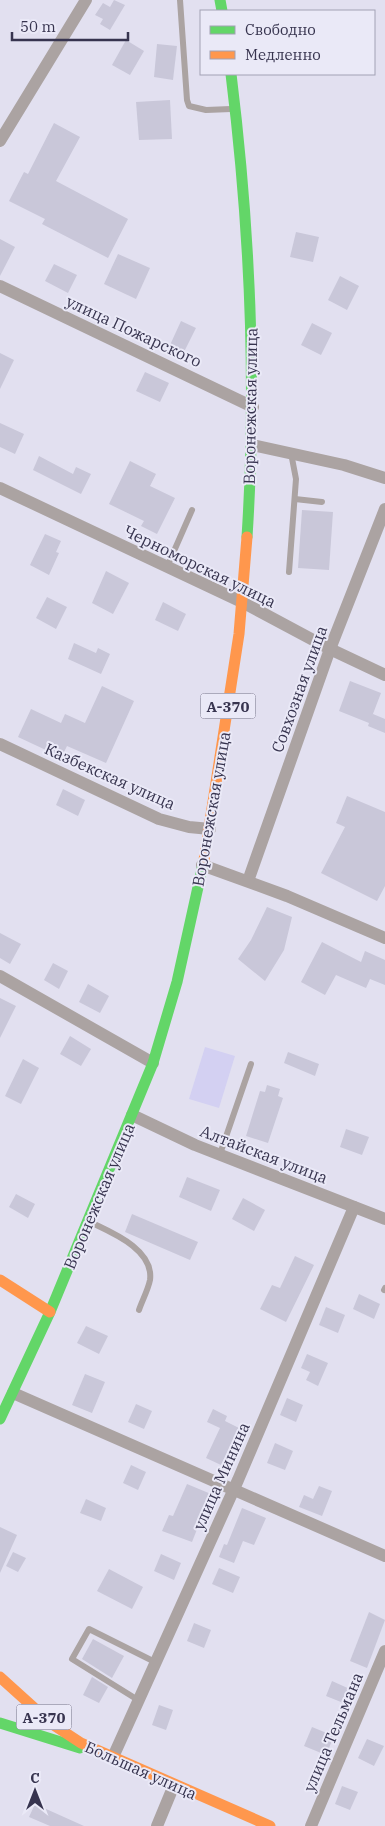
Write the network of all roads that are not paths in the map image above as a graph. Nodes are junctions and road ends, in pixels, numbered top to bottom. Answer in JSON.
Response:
{"nodes":[{"id":1,"x":86,"y":0,"type":"edge"},
{"id":2,"x":180,"y":0,"type":"edge"},
{"id":3,"x":231,"y":75,"type":"edge"},
{"id":4,"x":236,"y":108,"type":"junction"},
{"id":5,"x":0,"y":141,"type":"edge"},
{"id":6,"x":0,"y":286,"type":"edge"},
{"id":7,"x":253,"y":407,"type":"junction"},
{"id":8,"x":252,"y":445,"type":"junction"},
{"id":9,"x":290,"y":452,"type":"junction"},
{"id":10,"x":385,"y":478,"type":"edge"},
{"id":11,"x":0,"y":488,"type":"edge"},
{"id":12,"x":295,"y":500,"type":"junction"},
{"id":13,"x":322,"y":502,"type":"dead end"},
{"id":14,"x":385,"y":509,"type":"edge"},
{"id":15,"x":192,"y":510,"type":"dead end"},
{"id":16,"x":168,"y":567,"type":"junction"},
{"id":17,"x":289,"y":572,"type":"dead end"},
{"id":18,"x":242,"y":602,"type":"junction"},
{"id":19,"x":330,"y":649,"type":"junction"},
{"id":20,"x":385,"y":675,"type":"edge"},
{"id":21,"x":0,"y":744,"type":"edge"},
{"id":22,"x":210,"y":829,"type":"junction"},
{"id":23,"x":202,"y":865,"type":"junction"},
{"id":24,"x":248,"y":881,"type":"junction"},
{"id":25,"x":385,"y":938,"type":"edge"},
{"id":26,"x":0,"y":976,"type":"edge"},
{"id":27,"x":153,"y":1063,"type":"junction"},
{"id":28,"x":251,"y":1064,"type":"dead end"},
{"id":29,"x":132,"y":1115,"type":"junction"},
{"id":30,"x":220,"y":1154,"type":"junction"},
{"id":31,"x":354,"y":1206,"type":"junction"},
{"id":32,"x":385,"y":1219,"type":"edge"},
{"id":33,"x":88,"y":1221,"type":"junction"},
{"id":34,"x":0,"y":1280,"type":"edge"},
{"id":35,"x":139,"y":1310,"type":"dead end"},
{"id":36,"x":50,"y":1312,"type":"junction"},
{"id":37,"x":13,"y":1393,"type":"junction"},
{"id":38,"x":0,"y":1419,"type":"edge"},
{"id":39,"x":232,"y":1490,"type":"junction"},
{"id":40,"x":385,"y":1556,"type":"edge"},
{"id":41,"x":385,"y":1651,"type":"edge"},
{"id":42,"x":155,"y":1662,"type":"junction"},
{"id":43,"x":0,"y":1677,"type":"edge"},
{"id":44,"x":138,"y":1700,"type":"junction"},
{"id":45,"x":0,"y":1723,"type":"edge"},
{"id":46,"x":92,"y":1751,"type":"junction"},
{"id":47,"x":113,"y":1757,"type":"junction"},
{"id":48,"x":174,"y":1785,"type":"junction"},
{"id":49,"x":157,"y":1826,"type":"edge"},
{"id":50,"x":270,"y":1826,"type":"edge"},
{"id":51,"x":311,"y":1826,"type":"edge"}],
"edges":[{"from":1,"to":5,"type":"street"},
{"from":2,"to":4,"type":"lane"},
{"from":3,"to":4,"type":"main road","name":"Воронежская улица","number":"А-370"},
{"from":4,"to":7,"type":"main road","name":"Воронежская улица","number":"А-370"},
{"from":6,"to":7,"type":"street","name":"улица Пожарского"},
{"from":7,"to":8,"type":"main road","name":"Воронежская улица","number":"А-370"},
{"from":8,"to":9,"type":"street"},
{"from":8,"to":18,"type":"main road","name":"Воронежская улица","number":"А-370"},
{"from":9,"to":10,"type":"street"},
{"from":9,"to":12,"type":"lane"},
{"from":11,"to":16,"type":"street","name":"Черноморская улица"},
{"from":12,"to":13,"type":"lane"},
{"from":12,"to":17,"type":"lane"},
{"from":14,"to":19,"type":"street","name":"Совхозная улица"},
{"from":15,"to":16,"type":"lane"},
{"from":16,"to":18,"type":"street","name":"Черноморская улица"},
{"from":18,"to":19,"type":"street","name":"Черноморская улица"},
{"from":18,"to":22,"type":"main road","name":"Воронежская улица","number":"А-370"},
{"from":19,"to":20,"type":"street","name":"Черноморская улица"},
{"from":19,"to":24,"type":"street","name":"Совхозная улица"},
{"from":21,"to":22,"type":"street","name":"Казбекская улица"},
{"from":22,"to":23,"type":"main road","name":"Воронежская улица","number":"А-370"},
{"from":23,"to":24,"type":"street"},
{"from":23,"to":27,"type":"main road","name":"Воронежская улица","number":"А-370"},
{"from":24,"to":25,"type":"street"},
{"from":26,"to":27,"type":"street"},
{"from":27,"to":29,"type":"main road","name":"Воронежская улица","number":"А-370"},
{"from":28,"to":30,"type":"lane"},
{"from":29,"to":30,"type":"street","name":"Алтайская улица"},
{"from":29,"to":33,"type":"main road","name":"Воронежская улица","number":"А-370"},
{"from":30,"to":31,"type":"street","name":"Алтайская улица"},
{"from":31,"to":32,"type":"street","name":"Алтайская улица"},
{"from":31,"to":39,"type":"street","name":"улица Минина"},
{"from":33,"to":35,"type":"lane"},
{"from":33,"to":36,"type":"main road","name":"Воронежская улица","number":"А-370"},
{"from":34,"to":36,"type":"main road"},
{"from":36,"to":37,"type":"main road","name":"Воронежская улица","number":"А-370"},
{"from":37,"to":38,"type":"main road","name":"Воронежская улица","number":"А-370"},
{"from":37,"to":39,"type":"street"},
{"from":39,"to":40,"type":"street"},
{"from":39,"to":42,"type":"street","name":"улица Минина"},
{"from":41,"to":51,"type":"street","name":"улица Тельмана"},
{"from":42,"to":44,"type":"street","name":"улица Минина"},
{"from":42,"to":44,"type":"lane"},
{"from":43,"to":46,"type":"main road","name":"Большая улица","number":"А-370"},
{"from":44,"to":47,"type":"street","name":"улица Минина"},
{"from":45,"to":46,"type":"main road"},
{"from":46,"to":47,"type":"main road","name":"Большая улица","number":"А-370"},
{"from":47,"to":48,"type":"main road","name":"Большая улица","number":"А-370"},
{"from":48,"to":49,"type":"street"},
{"from":48,"to":50,"type":"main road","name":"Большая улица","number":"А-370"}]}
